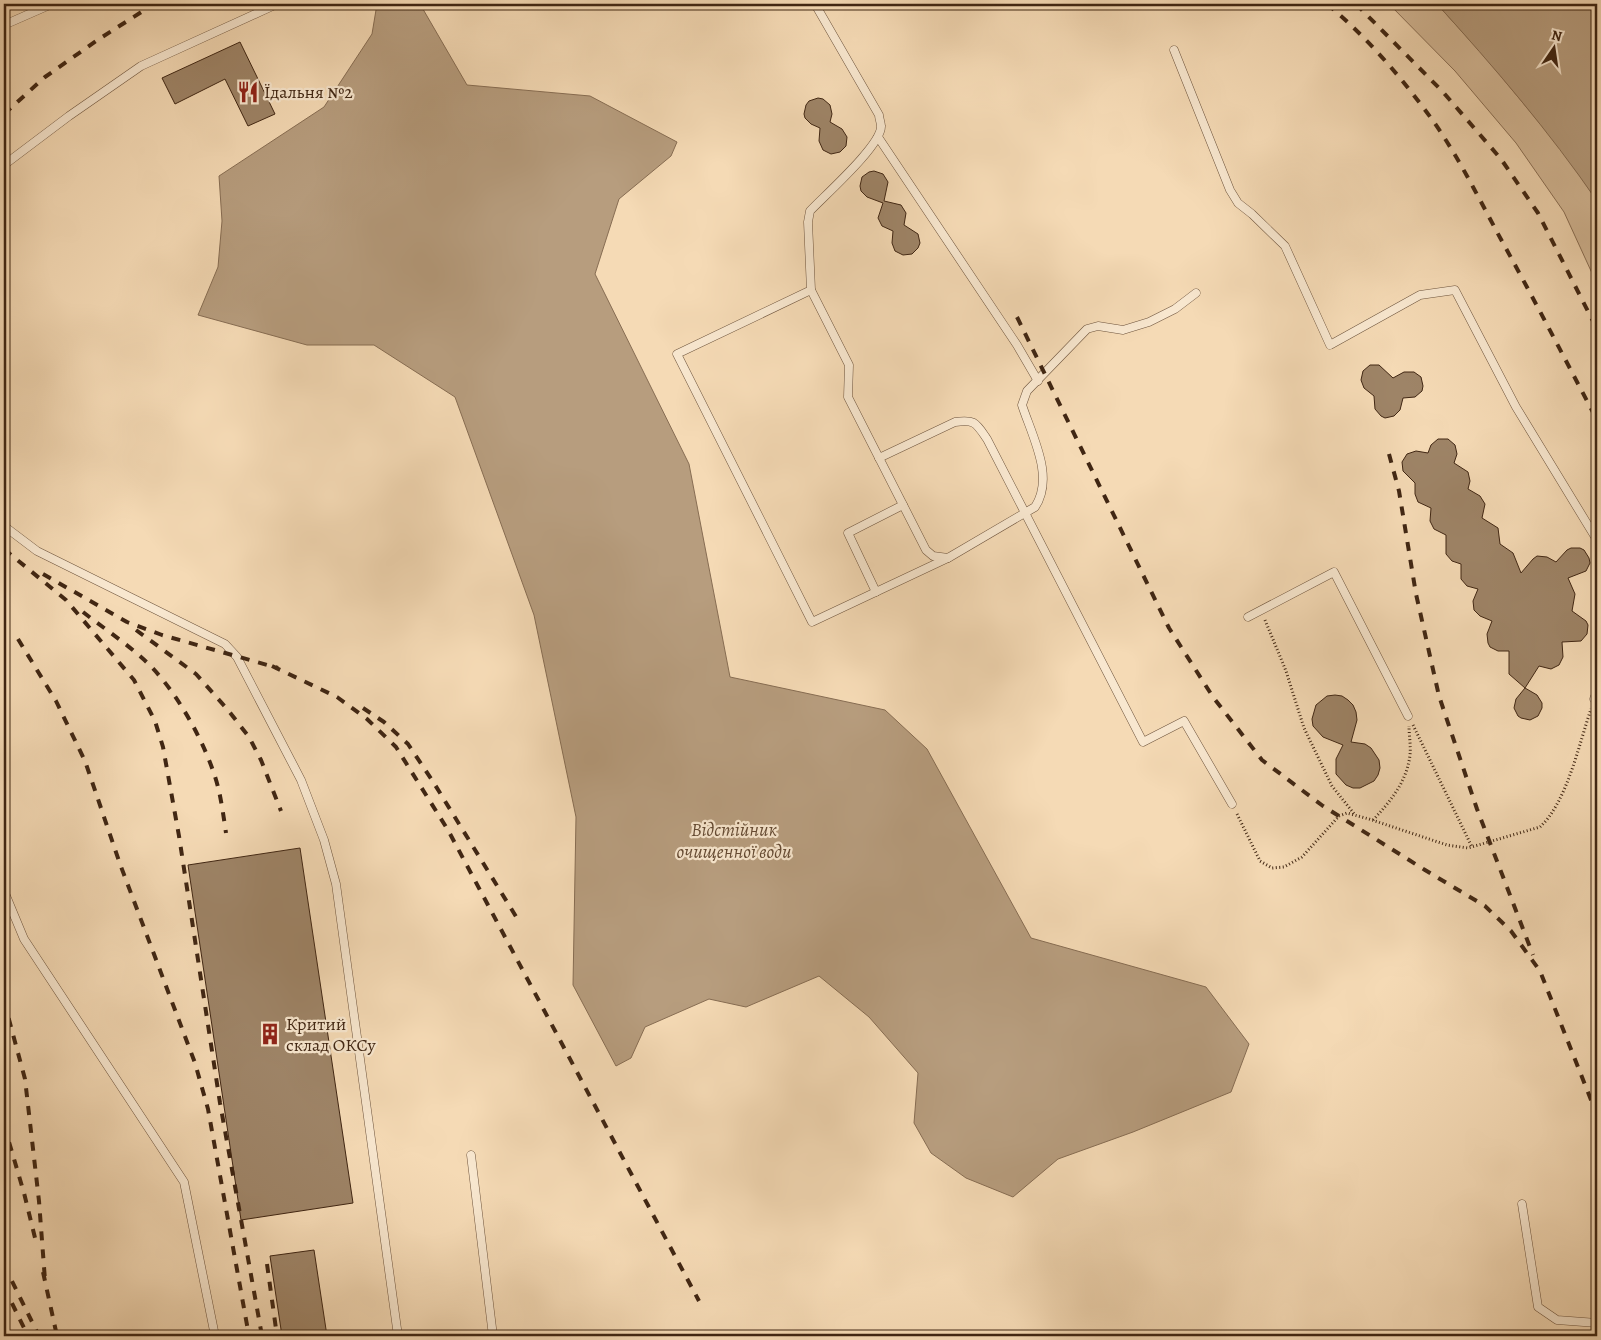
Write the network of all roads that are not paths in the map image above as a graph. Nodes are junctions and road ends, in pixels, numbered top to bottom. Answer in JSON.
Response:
{"nodes":[{"id":1,"x":52,"y":4,"type":"edge"},
{"id":2,"x":277,"y":4,"type":"edge"},
{"id":3,"x":815,"y":4,"type":"edge"},
{"id":4,"x":4,"y":25,"type":"edge"},
{"id":5,"x":1174,"y":50,"type":"dead end"},
{"id":6,"x":878,"y":137,"type":"junction"},
{"id":7,"x":4,"y":165,"type":"edge"},
{"id":8,"x":812,"y":290,"type":"junction"},
{"id":9,"x":1196,"y":292,"type":"dead end"},
{"id":10,"x":1038,"y":381,"type":"junction"},
{"id":11,"x":879,"y":458,"type":"junction"},
{"id":12,"x":903,"y":505,"type":"junction"},
{"id":13,"x":1025,"y":513,"type":"junction"},
{"id":14,"x":4,"y":526,"type":"edge"},
{"id":15,"x":1597,"y":540,"type":"edge"},
{"id":16,"x":948,"y":558,"type":"junction"},
{"id":17,"x":876,"y":592,"type":"junction"},
{"id":18,"x":1248,"y":617,"type":"dead end"},
{"id":19,"x":1597,"y":691,"type":"edge"},
{"id":20,"x":1594,"y":699,"type":"road end"},
{"id":21,"x":1408,"y":716,"type":"road end"},
{"id":22,"x":1232,"y":804,"type":"road end"},
{"id":23,"x":4,"y":891,"type":"edge"},
{"id":24,"x":471,"y":1155,"type":"dead end"},
{"id":25,"x":1522,"y":1204,"type":"dead end"},
{"id":26,"x":1597,"y":1323,"type":"edge"},
{"id":27,"x":215,"y":1336,"type":"edge"},
{"id":28,"x":398,"y":1336,"type":"edge"},
{"id":29,"x":493,"y":1336,"type":"edge"}],
"edges":[{"from":1,"to":4,"type":"lane"},
{"from":2,"to":7,"type":"lane"},
{"from":3,"to":6,"type":"lane"},
{"from":5,"to":15,"type":"lane"},
{"from":6,"to":8,"type":"lane"},
{"from":6,"to":10,"type":"lane"},
{"from":8,"to":11,"type":"lane"},
{"from":8,"to":17,"type":"lane"},
{"from":9,"to":10,"type":"lane"},
{"from":10,"to":13,"type":"lane"},
{"from":11,"to":12,"type":"lane"},
{"from":11,"to":13,"type":"lane"},
{"from":12,"to":16,"type":"lane"},
{"from":12,"to":17,"type":"lane"},
{"from":13,"to":16,"type":"lane"},
{"from":13,"to":22,"type":"lane"},
{"from":14,"to":28,"type":"lane"},
{"from":16,"to":17,"type":"lane"},
{"from":18,"to":21,"type":"lane"},
{"from":19,"to":20,"type":"lane"},
{"from":23,"to":27,"type":"lane"},
{"from":24,"to":29,"type":"lane"},
{"from":25,"to":26,"type":"lane"}]}
